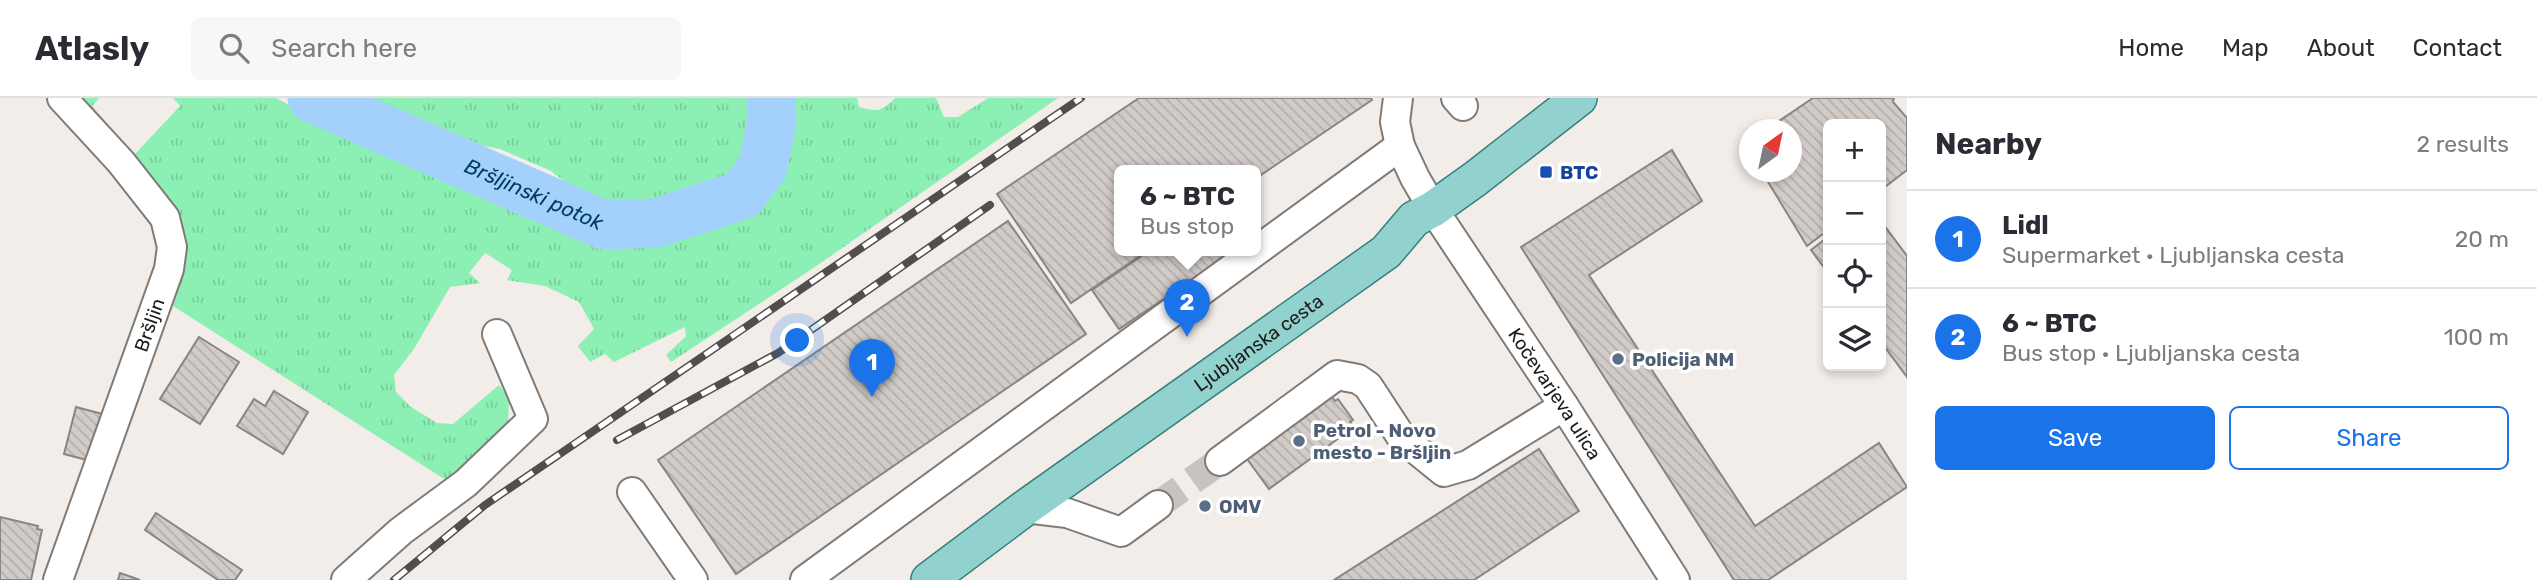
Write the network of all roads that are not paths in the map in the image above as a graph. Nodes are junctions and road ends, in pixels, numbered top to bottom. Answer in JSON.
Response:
{"nodes":[{"id":1,"x":62,"y":98,"type":"edge"},
{"id":2,"x":1398,"y":98,"type":"edge"},
{"id":3,"x":1579,"y":98,"type":"edge"},
{"id":4,"x":1400,"y":146,"type":"junction"},
{"id":5,"x":1433,"y":209,"type":"junction"},
{"id":6,"x":1261,"y":247,"type":"edge"},
{"id":7,"x":1249,"y":256,"type":"edge"},
{"id":8,"x":498,"y":334,"type":"dead end"},
{"id":9,"x":1564,"y":406,"type":"junction"},
{"id":10,"x":1220,"y":461,"type":"tunnel mouth"},
{"id":11,"x":632,"y":492,"type":"dead end"},
{"id":12,"x":1158,"y":505,"type":"tunnel mouth"},
{"id":13,"x":1024,"y":508,"type":"junction"},
{"id":14,"x":58,"y":580,"type":"edge"},
{"id":15,"x":346,"y":580,"type":"edge"},
{"id":16,"x":693,"y":580,"type":"edge"},
{"id":17,"x":805,"y":580,"type":"edge"},
{"id":18,"x":929,"y":580,"type":"edge"},
{"id":19,"x":1675,"y":580,"type":"edge"}],
"edges":[{"from":1,"to":14,"type":"street","name":"Bršljin"},
{"from":2,"to":4,"type":"street","name":"Kočevarjeva ulica"},
{"from":3,"to":5,"type":"main road","name":"Ljubljanska cesta"},
{"from":4,"to":5,"type":"street","name":"Kočevarjeva ulica"},
{"from":4,"to":6,"type":"street"},
{"from":5,"to":9,"type":"street","name":"Kočevarjeva ulica"},
{"from":5,"to":13,"type":"main road","name":"Ljubljanska cesta"},
{"from":7,"to":17,"type":"street"},
{"from":8,"to":15,"type":"street"},
{"from":9,"to":10,"type":"street"},
{"from":9,"to":19,"type":"street","name":"Kočevarjeva ulica"},
{"from":11,"to":16,"type":"street"},
{"from":12,"to":13,"type":"street"},
{"from":13,"to":18,"type":"main road","name":"Ljubljanska cesta"}]}
